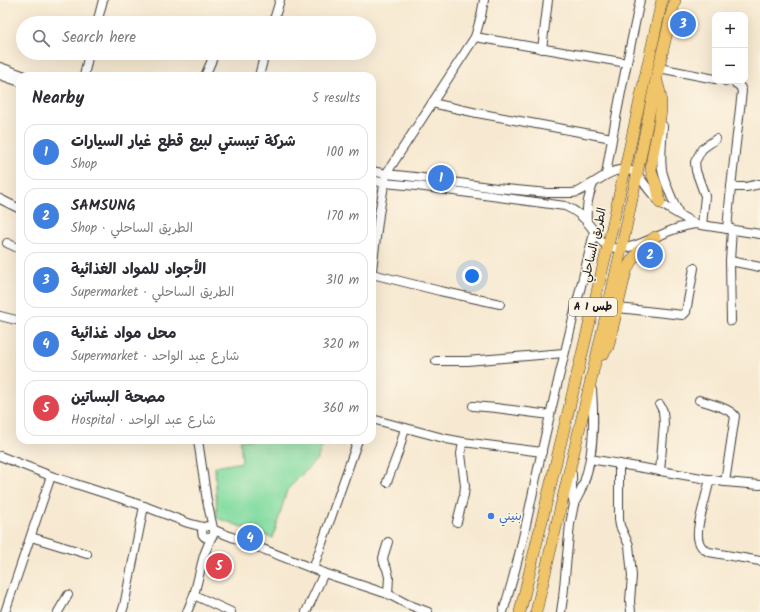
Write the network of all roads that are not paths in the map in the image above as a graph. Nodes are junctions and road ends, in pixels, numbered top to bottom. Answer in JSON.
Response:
{"nodes":[{"id":1,"x":103,"y":0,"type":"edge"},
{"id":2,"x":280,"y":0,"type":"edge"},
{"id":3,"x":484,"y":0,"type":"edge"},
{"id":4,"x":548,"y":0,"type":"edge"},
{"id":5,"x":640,"y":0,"type":"edge"},
{"id":6,"x":662,"y":0,"type":"edge"},
{"id":7,"x":674,"y":0,"type":"edge"},
{"id":8,"x":99,"y":16,"type":"edge"},
{"id":9,"x":275,"y":16,"type":"edge"},
{"id":10,"x":475,"y":37,"type":"junction"},
{"id":11,"x":542,"y":48,"type":"junction"},
{"id":12,"x":87,"y":60,"type":"edge"},
{"id":13,"x":212,"y":60,"type":"edge"},
{"id":14,"x":262,"y":60,"type":"edge"},
{"id":15,"x":627,"y":63,"type":"junction"},
{"id":16,"x":0,"y":67,"type":"edge"},
{"id":17,"x":659,"y":68,"type":"junction"},
{"id":18,"x":85,"y":72,"type":"edge"},
{"id":19,"x":208,"y":72,"type":"edge"},
{"id":20,"x":260,"y":72,"type":"edge"},
{"id":21,"x":16,"y":73,"type":"edge"},
{"id":22,"x":0,"y":75,"type":"edge"},
{"id":23,"x":712,"y":78,"type":"edge"},
{"id":24,"x":656,"y":80,"type":"junction"},
{"id":25,"x":16,"y":81,"type":"edge"},
{"id":26,"x":737,"y":84,"type":"edge"},
{"id":27,"x":432,"y":103,"type":"junction"},
{"id":28,"x":661,"y":112,"type":"junction"},
{"id":29,"x":612,"y":138,"type":"junction"},
{"id":30,"x":716,"y":139,"type":"dead end"},
{"id":31,"x":625,"y":169,"type":"junction"},
{"id":32,"x":376,"y":172,"type":"edge"},
{"id":33,"x":386,"y":174,"type":"junction"},
{"id":34,"x":606,"y":175,"type":"junction"},
{"id":35,"x":638,"y":175,"type":"junction"},
{"id":36,"x":376,"y":181,"type":"edge"},
{"id":37,"x":384,"y":183,"type":"junction"},
{"id":38,"x":592,"y":184,"type":"junction"},
{"id":39,"x":760,"y":184,"type":"edge"},
{"id":40,"x":731,"y":187,"type":"junction"},
{"id":41,"x":0,"y":199,"type":"edge"},
{"id":42,"x":660,"y":203,"type":"junction"},
{"id":43,"x":16,"y":207,"type":"edge"},
{"id":44,"x":376,"y":213,"type":"edge"},
{"id":45,"x":679,"y":214,"type":"junction"},
{"id":46,"x":586,"y":222,"type":"junction"},
{"id":47,"x":699,"y":224,"type":"junction"},
{"id":48,"x":730,"y":229,"type":"junction"},
{"id":49,"x":594,"y":232,"type":"junction"},
{"id":50,"x":760,"y":234,"type":"edge"},
{"id":51,"x":655,"y":237,"type":"junction"},
{"id":52,"x":7,"y":243,"type":"dead end"},
{"id":53,"x":608,"y":246,"type":"junction"},
{"id":54,"x":16,"y":247,"type":"edge"},
{"id":55,"x":622,"y":249,"type":"junction"},
{"id":56,"x":730,"y":261,"type":"junction"},
{"id":57,"x":760,"y":267,"type":"edge"},
{"id":58,"x":694,"y":268,"type":"dead end"},
{"id":59,"x":376,"y":275,"type":"edge"},
{"id":60,"x":500,"y":304,"type":"dead end"},
{"id":61,"x":618,"y":308,"type":"junction"},
{"id":62,"x":0,"y":316,"type":"edge"},
{"id":63,"x":16,"y":320,"type":"edge"},
{"id":64,"x":731,"y":321,"type":"dead end"},
{"id":65,"x":564,"y":353,"type":"junction"},
{"id":66,"x":597,"y":357,"type":"junction"},
{"id":67,"x":436,"y":361,"type":"dead end"},
{"id":68,"x":591,"y":383,"type":"junction"},
{"id":69,"x":699,"y":400,"type":"dead end"},
{"id":70,"x":660,"y":404,"type":"dead end"},
{"id":71,"x":473,"y":406,"type":"dead end"},
{"id":72,"x":550,"y":415,"type":"junction"},
{"id":73,"x":376,"y":420,"type":"edge"},
{"id":74,"x":405,"y":428,"type":"junction"},
{"id":75,"x":463,"y":442,"type":"junction"},
{"id":76,"x":199,"y":444,"type":"edge"},
{"id":77,"x":357,"y":444,"type":"edge"},
{"id":78,"x":542,"y":452,"type":"junction"},
{"id":79,"x":0,"y":456,"type":"edge"},
{"id":80,"x":590,"y":459,"type":"junction"},
{"id":81,"x":571,"y":460,"type":"junction"},
{"id":82,"x":619,"y":464,"type":"junction"},
{"id":83,"x":660,"y":471,"type":"junction"},
{"id":84,"x":51,"y":476,"type":"junction"},
{"id":85,"x":710,"y":479,"type":"junction"},
{"id":86,"x":388,"y":482,"type":"dead end"},
{"id":87,"x":725,"y":482,"type":"junction"},
{"id":88,"x":760,"y":485,"type":"edge"},
{"id":89,"x":574,"y":504,"type":"junction"},
{"id":90,"x":144,"y":506,"type":"junction"},
{"id":91,"x":457,"y":522,"type":"dead end"},
{"id":92,"x":208,"y":532,"type":"junction"},
{"id":93,"x":31,"y":537,"type":"junction"},
{"id":94,"x":388,"y":542,"type":"dead end"},
{"id":95,"x":87,"y":554,"type":"dead end"},
{"id":96,"x":760,"y":561,"type":"edge"},
{"id":97,"x":313,"y":569,"type":"junction"},
{"id":98,"x":324,"y":573,"type":"junction"},
{"id":99,"x":388,"y":594,"type":"junction"},
{"id":100,"x":68,"y":595,"type":"dead end"},
{"id":101,"x":194,"y":595,"type":"junction"},
{"id":102,"x":406,"y":608,"type":"edge"},
{"id":103,"x":5,"y":612,"type":"edge"},
{"id":104,"x":58,"y":612,"type":"edge"},
{"id":105,"x":122,"y":612,"type":"edge"},
{"id":106,"x":187,"y":612,"type":"edge"},
{"id":107,"x":231,"y":612,"type":"edge"},
{"id":108,"x":306,"y":612,"type":"edge"},
{"id":109,"x":428,"y":612,"type":"edge"},
{"id":110,"x":503,"y":612,"type":"edge"},
{"id":111,"x":520,"y":612,"type":"edge"},
{"id":112,"x":536,"y":612,"type":"edge"},
{"id":113,"x":560,"y":612,"type":"edge"},
{"id":114,"x":631,"y":612,"type":"edge"}],
"edges":[{"from":1,"to":8,"type":"street"},
{"from":2,"to":9,"type":"street"},
{"from":3,"to":10,"type":"street"},
{"from":4,"to":11,"type":"street"},
{"from":5,"to":15,"type":"street"},
{"from":6,"to":31,"type":"highway","name":"الطريق الساحلي","number":"A 1 طس"},
{"from":7,"to":17,"type":"highway","number":"A 1 طس"},
{"from":10,"to":11,"type":"street"},
{"from":10,"to":27,"type":"street"},
{"from":11,"to":15,"type":"street"},
{"from":12,"to":18,"type":"street"},
{"from":13,"to":19,"type":"street"},
{"from":14,"to":20,"type":"street"},
{"from":15,"to":29,"type":"street"},
{"from":16,"to":21,"type":"street"},
{"from":17,"to":23,"type":"street"},
{"from":17,"to":24,"type":"highway","number":"A 1 طس"},
{"from":22,"to":25,"type":"street"},
{"from":24,"to":28,"type":"highway"},
{"from":24,"to":35,"type":"highway","number":"A 1 طس"},
{"from":26,"to":40,"type":"street"},
{"from":27,"to":29,"type":"street"},
{"from":27,"to":33,"type":"street"},
{"from":28,"to":42,"type":"highway"},
{"from":28,"to":45,"type":"street"},
{"from":29,"to":34,"type":"street"},
{"from":30,"to":47,"type":"street"},
{"from":31,"to":34,"type":"street"},
{"from":31,"to":35,"type":"street"},
{"from":31,"to":53,"type":"highway","name":"الطريق الساحلي","number":"A 1 طس"},
{"from":32,"to":33,"type":"street"},
{"from":33,"to":37,"type":"street"},
{"from":33,"to":38,"type":"street"},
{"from":34,"to":38,"type":"street"},
{"from":35,"to":42,"type":"street"},
{"from":35,"to":55,"type":"highway","number":"A 1 طس"},
{"from":36,"to":37,"type":"street"},
{"from":37,"to":44,"type":"street"},
{"from":37,"to":46,"type":"street"},
{"from":38,"to":46,"type":"street"},
{"from":39,"to":40,"type":"street"},
{"from":40,"to":48,"type":"street"},
{"from":41,"to":43,"type":"street"},
{"from":42,"to":45,"type":"street"},
{"from":45,"to":47,"type":"street"},
{"from":46,"to":49,"type":"street"},
{"from":47,"to":48,"type":"street"},
{"from":47,"to":51,"type":"street"},
{"from":48,"to":50,"type":"street"},
{"from":48,"to":56,"type":"street"},
{"from":49,"to":53,"type":"street"},
{"from":49,"to":65,"type":"street"},
{"from":51,"to":55,"type":"street"},
{"from":51,"to":61,"type":"highway"},
{"from":52,"to":54,"type":"street"},
{"from":53,"to":55,"type":"street"},
{"from":53,"to":111,"type":"highway","name":"الطريق الساحلي","number":"A 1 طس"},
{"from":55,"to":66,"type":"highway","number":"A 1 طس"},
{"from":56,"to":57,"type":"street"},
{"from":56,"to":64,"type":"street"},
{"from":58,"to":61,"type":"street"},
{"from":59,"to":60,"type":"street"},
{"from":61,"to":66,"type":"highway"},
{"from":62,"to":63,"type":"street"},
{"from":65,"to":67,"type":"street"},
{"from":65,"to":72,"type":"street"},
{"from":66,"to":68,"type":"highway","number":"A 1 طس"},
{"from":68,"to":80,"type":"street"},
{"from":68,"to":81,"type":"highway","number":"A 1 طس"},
{"from":69,"to":87,"type":"street"},
{"from":70,"to":83,"type":"street"},
{"from":71,"to":72,"type":"street"},
{"from":72,"to":78,"type":"street"},
{"from":73,"to":74,"type":"street"},
{"from":74,"to":75,"type":"street"},
{"from":74,"to":86,"type":"street"},
{"from":75,"to":78,"type":"street"},
{"from":75,"to":91,"type":"street"},
{"from":76,"to":92,"type":"street"},
{"from":77,"to":97,"type":"street"},
{"from":78,"to":110,"type":"street"},
{"from":79,"to":84,"type":"street"},
{"from":80,"to":82,"type":"street"},
{"from":80,"to":89,"type":"street"},
{"from":81,"to":89,"type":"street"},
{"from":81,"to":112,"type":"highway","number":"A 1 طس"},
{"from":82,"to":83,"type":"street"},
{"from":82,"to":114,"type":"street"},
{"from":83,"to":85,"type":"street"},
{"from":84,"to":90,"type":"street"},
{"from":84,"to":93,"type":"street"},
{"from":85,"to":87,"type":"street"},
{"from":85,"to":96,"type":"street"},
{"from":87,"to":88,"type":"street"},
{"from":89,"to":113,"type":"street"},
{"from":90,"to":92,"type":"street"},
{"from":90,"to":105,"type":"street"},
{"from":92,"to":97,"type":"street"},
{"from":92,"to":101,"type":"street"},
{"from":93,"to":95,"type":"street"},
{"from":93,"to":103,"type":"street"},
{"from":94,"to":99,"type":"street"},
{"from":97,"to":98,"type":"street"},
{"from":98,"to":99,"type":"street"},
{"from":98,"to":108,"type":"street"},
{"from":99,"to":102,"type":"street"},
{"from":100,"to":104,"type":"street"},
{"from":101,"to":106,"type":"street"},
{"from":101,"to":107,"type":"street"},
{"from":102,"to":109,"type":"street"}]}
